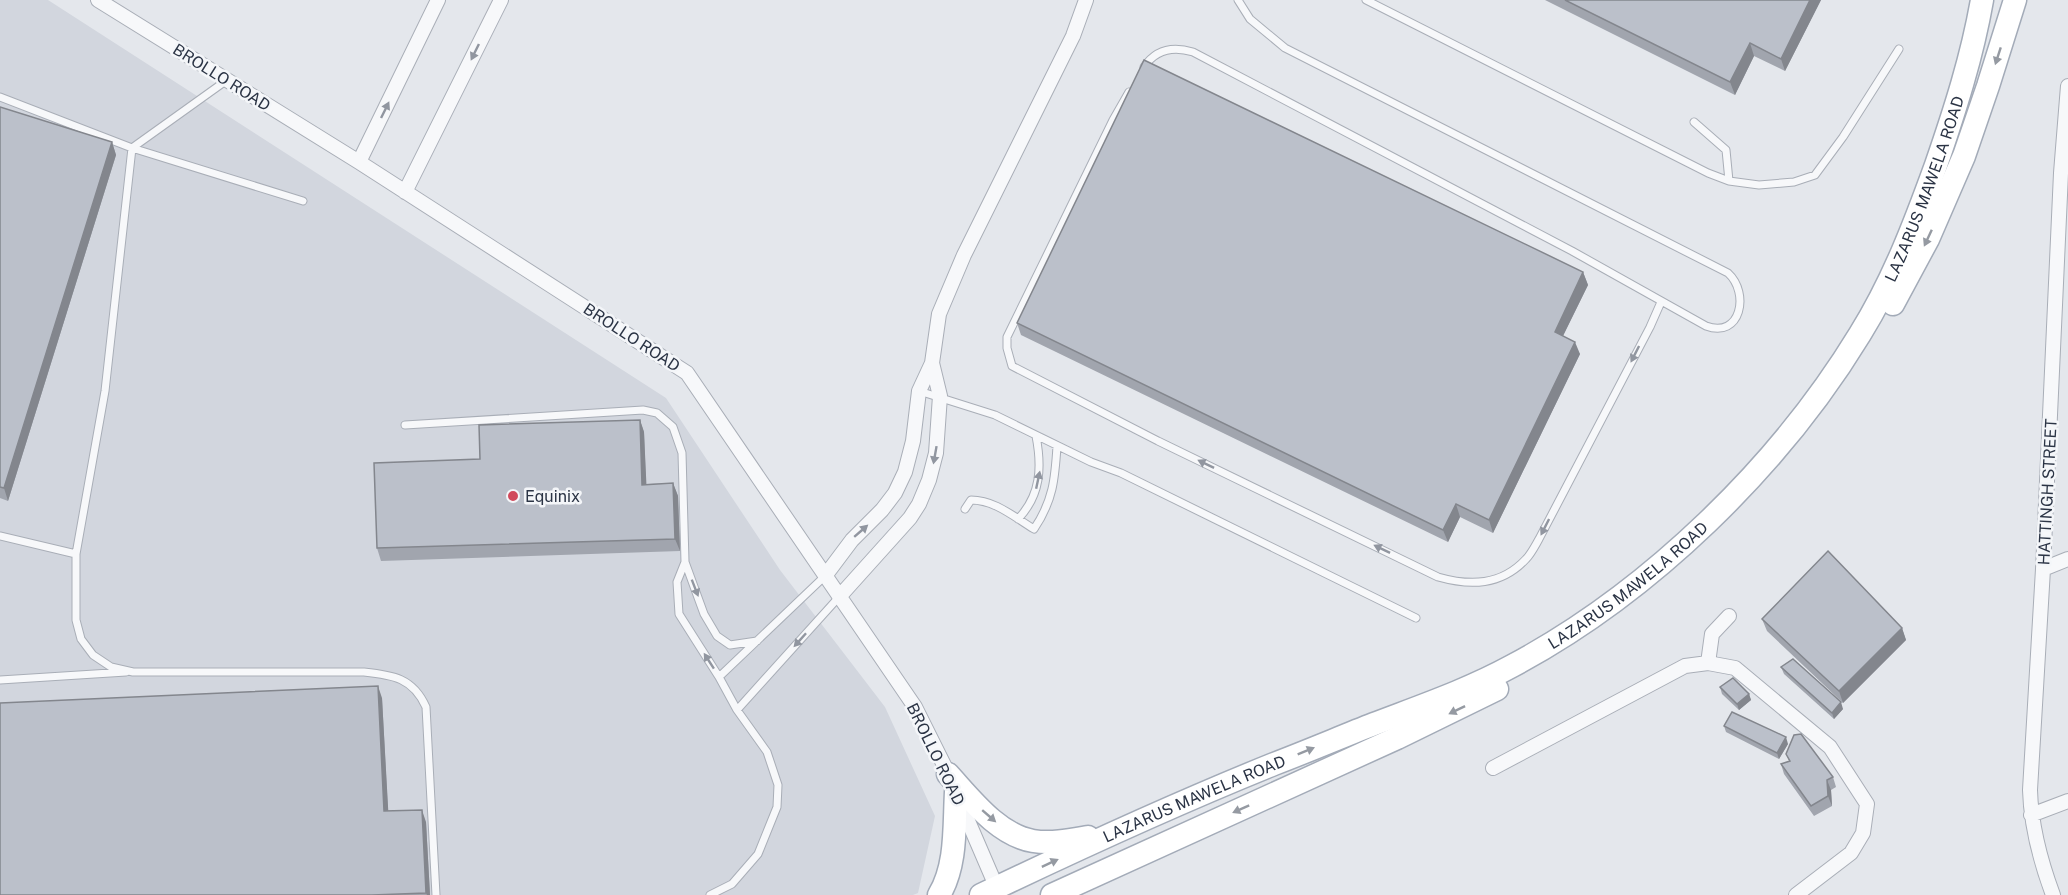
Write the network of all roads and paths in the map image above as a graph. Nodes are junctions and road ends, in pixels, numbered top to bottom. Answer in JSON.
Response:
{"nodes":[{"id":1,"x":98,"y":0,"type":"edge"},
{"id":2,"x":438,"y":0,"type":"edge"},
{"id":3,"x":501,"y":0,"type":"edge"},
{"id":4,"x":1086,"y":0,"type":"edge"},
{"id":5,"x":1238,"y":0,"type":"edge"},
{"id":6,"x":1366,"y":0,"type":"edge"},
{"id":7,"x":1982,"y":0,"type":"edge"},
{"id":8,"x":2015,"y":3,"type":"edge"},
{"id":9,"x":1899,"y":49,"type":"dead end"},
{"id":10,"x":1140,"y":73,"type":"edge"},
{"id":11,"x":227,"y":80,"type":"junction"},
{"id":12,"x":1135,"y":82,"type":"edge"},
{"id":13,"x":2068,"y":86,"type":"edge"},
{"id":14,"x":0,"y":97,"type":"edge"},
{"id":15,"x":1694,"y":122,"type":"dead end"},
{"id":16,"x":132,"y":148,"type":"junction"},
{"id":17,"x":359,"y":162,"type":"junction"},
{"id":18,"x":1729,"y":181,"type":"junction"},
{"id":19,"x":405,"y":192,"type":"junction"},
{"id":20,"x":303,"y":201,"type":"dead end"},
{"id":21,"x":1661,"y":302,"type":"junction"},
{"id":22,"x":932,"y":363,"type":"junction"},
{"id":23,"x":919,"y":391,"type":"junction"},
{"id":24,"x":940,"y":396,"type":"junction"},
{"id":25,"x":405,"y":425,"type":"dead end"},
{"id":26,"x":1036,"y":436,"type":"junction"},
{"id":27,"x":1057,"y":446,"type":"junction"},
{"id":28,"x":964,"y":509,"type":"dead end"},
{"id":29,"x":1018,"y":519,"type":"junction"},
{"id":30,"x":0,"y":536,"type":"edge"},
{"id":31,"x":76,"y":554,"type":"junction"},
{"id":32,"x":2068,"y":560,"type":"edge"},
{"id":33,"x":685,"y":562,"type":"junction"},
{"id":34,"x":2043,"y":569,"type":"junction"},
{"id":35,"x":825,"y":576,"type":"junction"},
{"id":36,"x":839,"y":597,"type":"junction"},
{"id":37,"x":1729,"y":616,"type":"dead end"},
{"id":38,"x":1416,"y":618,"type":"dead end"},
{"id":39,"x":758,"y":641,"type":"junction"},
{"id":40,"x":1708,"y":663,"type":"junction"},
{"id":41,"x":133,"y":672,"type":"junction"},
{"id":42,"x":719,"y":678,"type":"junction"},
{"id":43,"x":0,"y":680,"type":"edge"},
{"id":44,"x":737,"y":710,"type":"junction"},
{"id":45,"x":1493,"y":768,"type":"dead end"},
{"id":46,"x":952,"y":783,"type":"junction"},
{"id":47,"x":2068,"y":801,"type":"edge"},
{"id":48,"x":2031,"y":815,"type":"junction"},
{"id":49,"x":1131,"y":826,"type":"junction"},
{"id":50,"x":992,"y":892,"type":"edge"},
{"id":51,"x":436,"y":895,"type":"edge"},
{"id":52,"x":710,"y":895,"type":"edge"},
{"id":53,"x":939,"y":895,"type":"edge"},
{"id":54,"x":1052,"y":895,"type":"edge"},
{"id":55,"x":1796,"y":895,"type":"edge"},
{"id":56,"x":2053,"y":895,"type":"edge"}],
"edges":[{"from":1,"to":11,"type":"street","name":"BROLLO ROAD"},
{"from":17,"to":2,"type":"street","one_way":true},
{"from":3,"to":19,"type":"street","one_way":true},
{"from":4,"to":22,"type":"street"},
{"from":5,"to":21,"type":"lane"},
{"from":6,"to":18,"type":"lane"},
{"from":49,"to":7,"type":"main road","name":"LAZARUS MAWELA ROAD","one_way":true},
{"from":8,"to":54,"type":"main road","name":"LAZARUS MAWELA ROAD","one_way":true},
{"from":9,"to":18,"type":"lane"},
{"from":10,"to":21,"type":"lane"},
{"from":11,"to":16,"type":"lane"},
{"from":11,"to":17,"type":"street","name":"BROLLO ROAD"},
{"from":21,"to":12,"type":"lane","one_way":true},
{"from":13,"to":34,"type":"street","name":"HATTINGH STREET"},
{"from":14,"to":16,"type":"lane"},
{"from":15,"to":18,"type":"lane"},
{"from":16,"to":20,"type":"lane"},
{"from":16,"to":31,"type":"lane"},
{"from":17,"to":19,"type":"street","name":"BROLLO ROAD"},
{"from":19,"to":35,"type":"street","name":"BROLLO ROAD"},
{"from":22,"to":23,"type":"street"},
{"from":22,"to":24,"type":"street"},
{"from":23,"to":24,"type":"lane"},
{"from":35,"to":23,"type":"street","one_way":true},
{"from":24,"to":26,"type":"lane"},
{"from":24,"to":36,"type":"street","one_way":true},
{"from":25,"to":33,"type":"lane"},
{"from":26,"to":27,"type":"lane"},
{"from":29,"to":26,"type":"lane","one_way":true},
{"from":27,"to":29,"type":"lane"},
{"from":27,"to":38,"type":"lane"},
{"from":28,"to":29,"type":"lane"},
{"from":30,"to":31,"type":"lane"},
{"from":31,"to":41,"type":"lane"},
{"from":32,"to":34,"type":"street"},
{"from":33,"to":39,"type":"lane","one_way":true},
{"from":42,"to":33,"type":"lane","one_way":true},
{"from":34,"to":48,"type":"street","name":"HATTINGH STREET"},
{"from":35,"to":36,"type":"street","name":"BROLLO ROAD"},
{"from":35,"to":39,"type":"lane"},
{"from":36,"to":44,"type":"lane","one_way":true},
{"from":36,"to":46,"type":"street","name":"BROLLO ROAD"},
{"from":37,"to":40,"type":"street"},
{"from":39,"to":42,"type":"lane"},
{"from":40,"to":45,"type":"street"},
{"from":40,"to":55,"type":"street"},
{"from":41,"to":43,"type":"lane"},
{"from":41,"to":51,"type":"lane"},
{"from":42,"to":44,"type":"lane"},
{"from":44,"to":52,"type":"lane"},
{"from":46,"to":49,"type":"main road","one_way":true},
{"from":46,"to":50,"type":"street","name":"BROLLO ROAD"},
{"from":46,"to":53,"type":"main road"},
{"from":47,"to":48,"type":"street"},
{"from":48,"to":56,"type":"street","name":"HATTINGH STREET"},
{"from":50,"to":49,"type":"main road","name":"LAZARUS MAWELA ROAD","one_way":true}]}
